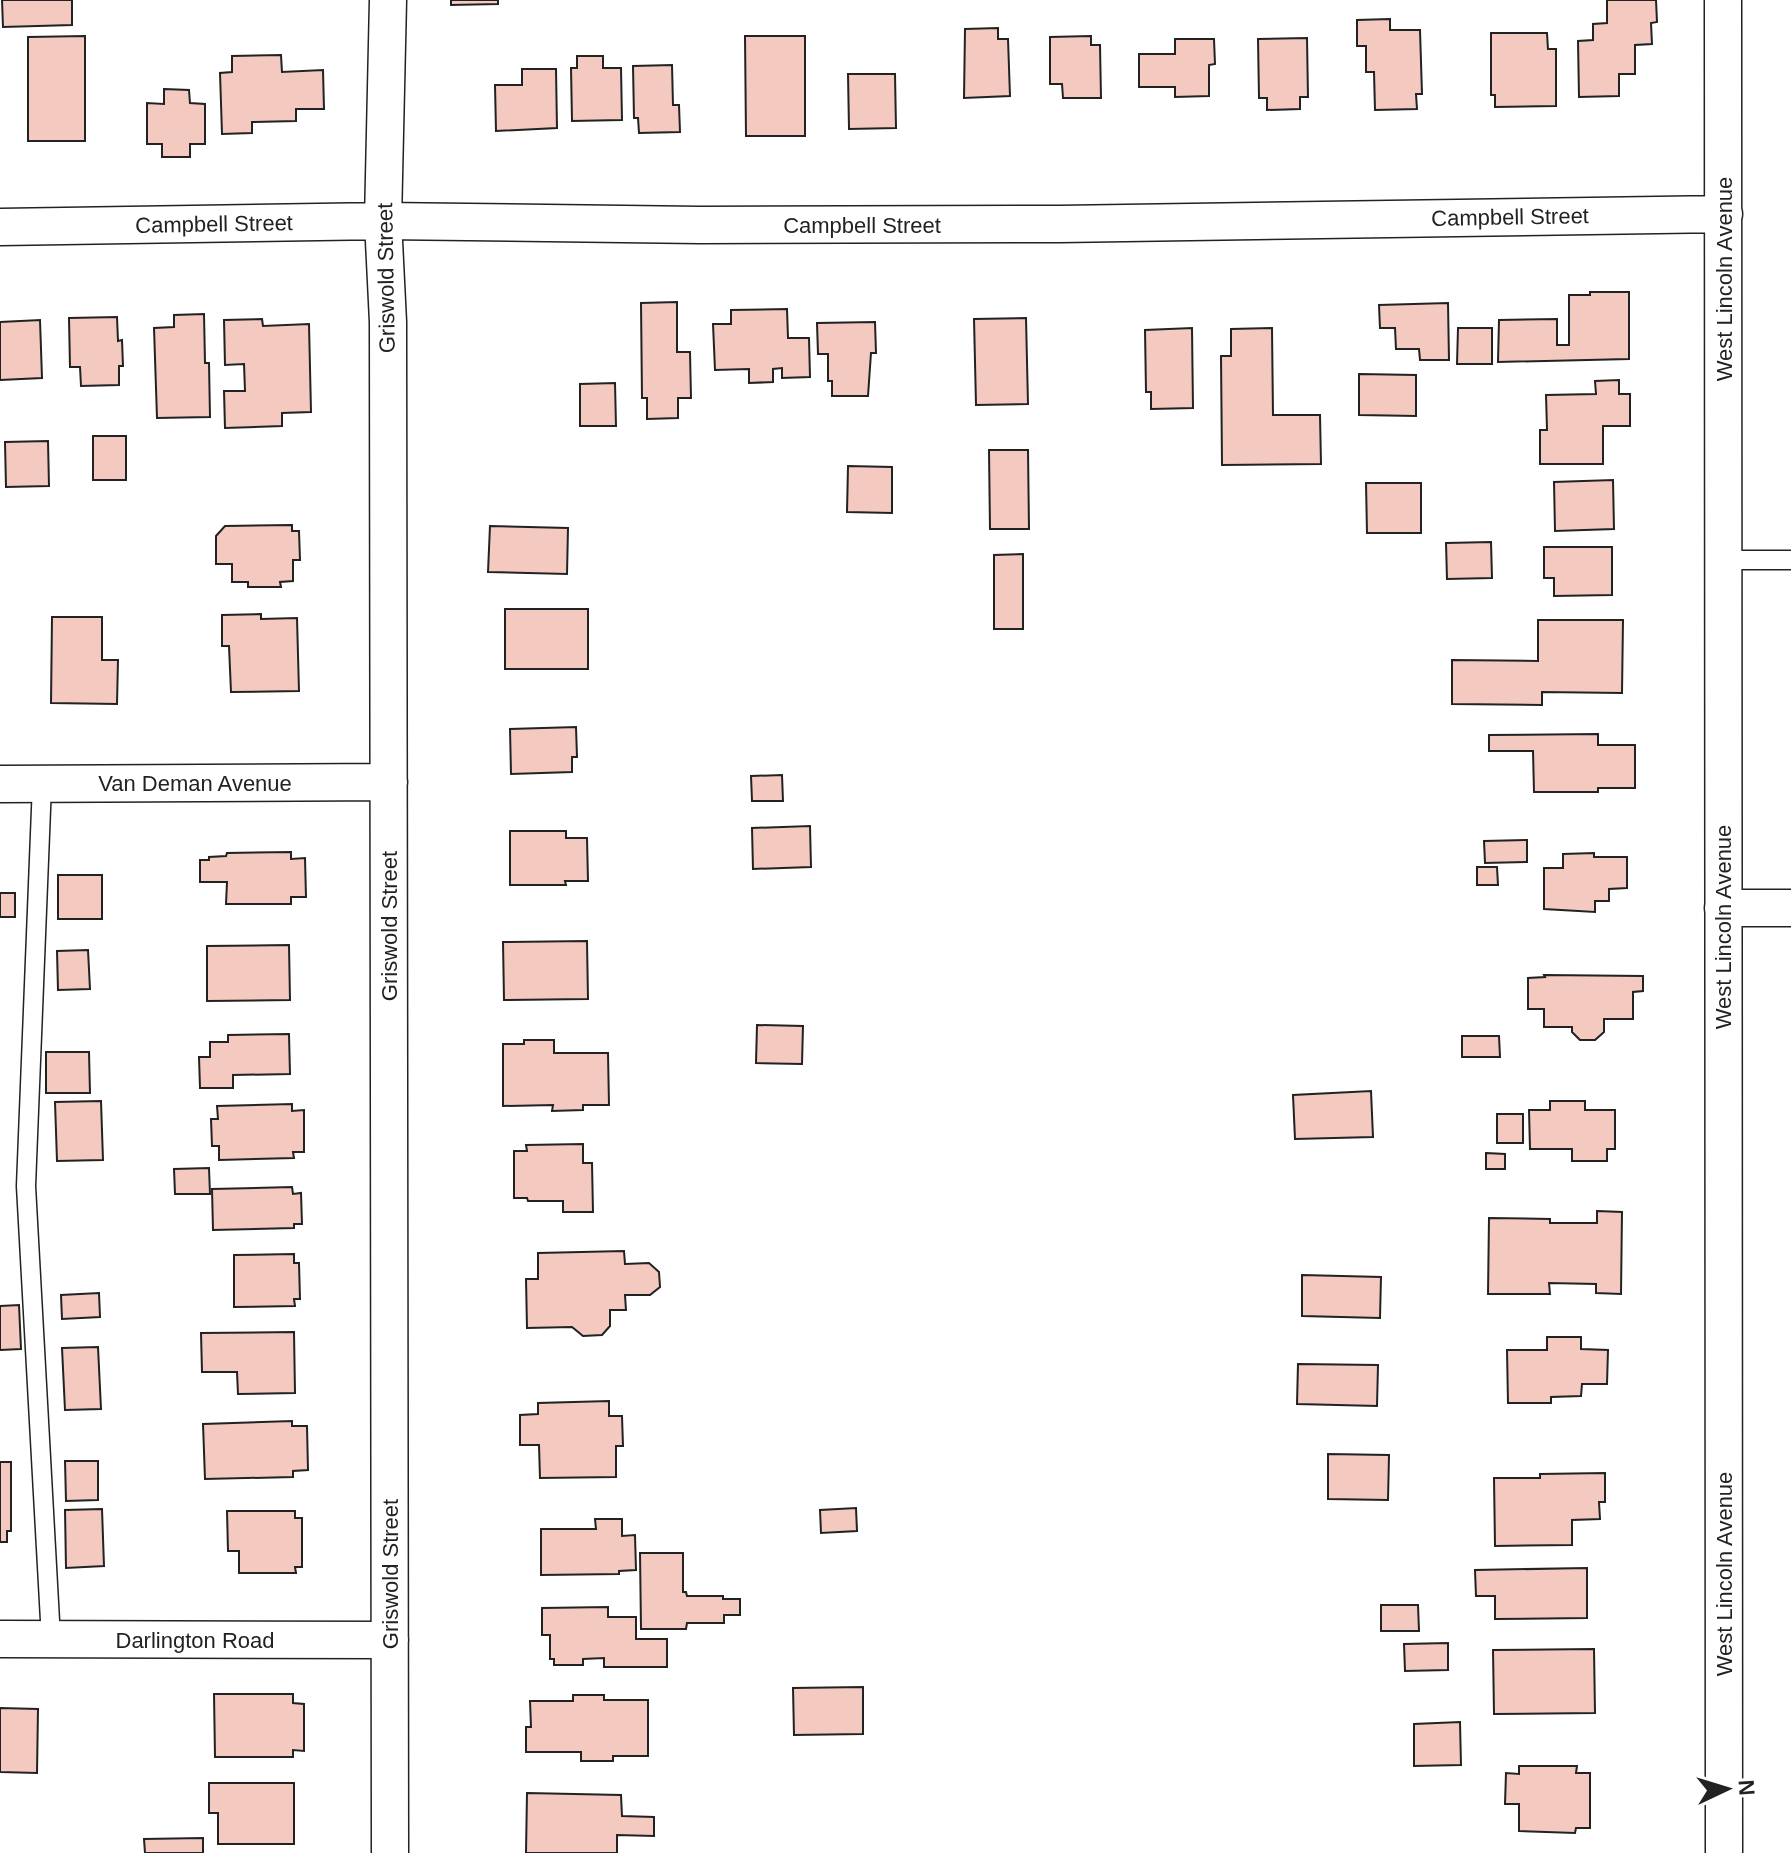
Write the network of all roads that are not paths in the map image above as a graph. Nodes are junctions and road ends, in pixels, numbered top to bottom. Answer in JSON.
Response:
{"nodes":[{"id":1,"x":388,"y":0,"type":"edge"},
{"id":2,"x":1723,"y":0,"type":"edge"},
{"id":3,"x":1724,"y":214,"type":"junction"},
{"id":4,"x":383,"y":221,"type":"junction"},
{"id":5,"x":0,"y":227,"type":"edge"},
{"id":6,"x":1723,"y":560,"type":"junction"},
{"id":7,"x":1791,"y":560,"type":"edge"},
{"id":8,"x":389,"y":782,"type":"junction"},
{"id":9,"x":0,"y":784,"type":"edge"},
{"id":10,"x":42,"y":784,"type":"junction"},
{"id":11,"x":1723,"y":908,"type":"junction"},
{"id":12,"x":1791,"y":908,"type":"edge"},
{"id":13,"x":0,"y":1639,"type":"edge"},
{"id":14,"x":51,"y":1639,"type":"junction"},
{"id":15,"x":390,"y":1640,"type":"junction"},
{"id":16,"x":390,"y":1853,"type":"edge"},
{"id":17,"x":1724,"y":1853,"type":"edge"}],
"edges":[{"from":1,"to":4,"type":"street","name":"Griswold Street"},
{"from":2,"to":3,"type":"street","name":"West Lincoln Avenue"},
{"from":3,"to":4,"type":"street","name":"Campbell Street"},
{"from":3,"to":6,"type":"street","name":"West Lincoln Avenue"},
{"from":4,"to":5,"type":"street","name":"Campbell Street"},
{"from":4,"to":8,"type":"street","name":"Griswold Street"},
{"from":6,"to":7,"type":"lane"},
{"from":6,"to":11,"type":"street","name":"West Lincoln Avenue"},
{"from":8,"to":10,"type":"street","name":"Van Deman Avenue"},
{"from":8,"to":15,"type":"street","name":"Griswold Street"},
{"from":9,"to":10,"type":"street","name":"Van Deman Avenue"},
{"from":10,"to":14,"type":"lane"},
{"from":11,"to":12,"type":"street"},
{"from":11,"to":17,"type":"street","name":"West Lincoln Avenue"},
{"from":13,"to":14,"type":"street","name":"Darlington Road"},
{"from":14,"to":15,"type":"street","name":"Darlington Road"},
{"from":15,"to":16,"type":"street","name":"Griswold Street"}]}
